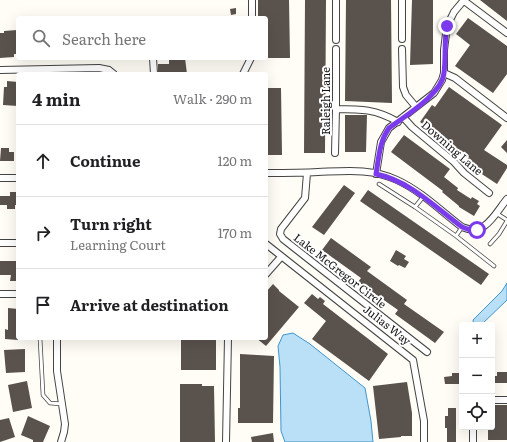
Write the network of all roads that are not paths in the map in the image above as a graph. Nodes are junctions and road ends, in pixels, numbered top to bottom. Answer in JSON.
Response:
{"nodes":[{"id":1,"x":252,"y":0,"type":"edge"},
{"id":2,"x":336,"y":0,"type":"edge"},
{"id":3,"x":402,"y":0,"type":"edge"},
{"id":4,"x":463,"y":0,"type":"edge"},
{"id":5,"x":252,"y":16,"type":"edge"},
{"id":6,"x":507,"y":34,"type":"edge"},
{"id":7,"x":402,"y":39,"type":"dead end"},
{"id":8,"x":336,"y":40,"type":"dead end"},
{"id":9,"x":336,"y":49,"type":"dead end"},
{"id":10,"x":402,"y":49,"type":"dead end"},
{"id":11,"x":153,"y":60,"type":"edge"},
{"id":12,"x":250,"y":60,"type":"edge"},
{"id":13,"x":0,"y":70,"type":"edge"},
{"id":14,"x":112,"y":72,"type":"edge"},
{"id":15,"x":154,"y":72,"type":"edge"},
{"id":16,"x":244,"y":72,"type":"edge"},
{"id":17,"x":444,"y":73,"type":"junction"},
{"id":18,"x":416,"y":107,"type":"junction"},
{"id":19,"x":336,"y":109,"type":"junction"},
{"id":20,"x":507,"y":118,"type":"edge"},
{"id":21,"x":400,"y":120,"type":"junction"},
{"id":22,"x":335,"y":153,"type":"dead end"},
{"id":23,"x":268,"y":173,"type":"edge"},
{"id":24,"x":307,"y":173,"type":"junction"},
{"id":25,"x":376,"y":174,"type":"junction"},
{"id":26,"x":0,"y":178,"type":"edge"},
{"id":27,"x":16,"y":178,"type":"edge"},
{"id":28,"x":379,"y":184,"type":"dead end"},
{"id":29,"x":489,"y":193,"type":"dead end"},
{"id":30,"x":423,"y":197,"type":"junction"},
{"id":31,"x":507,"y":199,"type":"edge"},
{"id":32,"x":416,"y":207,"type":"junction"},
{"id":33,"x":496,"y":213,"type":"junction"},
{"id":34,"x":507,"y":221,"type":"edge"},
{"id":35,"x":462,"y":227,"type":"junction"},
{"id":36,"x":456,"y":236,"type":"junction"},
{"id":37,"x":0,"y":243,"type":"edge"},
{"id":38,"x":16,"y":243,"type":"edge"},
{"id":39,"x":490,"y":244,"type":"dead end"},
{"id":40,"x":268,"y":246,"type":"edge"},
{"id":41,"x":281,"y":256,"type":"junction"},
{"id":42,"x":494,"y":266,"type":"dead end"},
{"id":43,"x":268,"y":272,"type":"edge"},
{"id":44,"x":0,"y":294,"type":"edge"},
{"id":45,"x":16,"y":294,"type":"edge"},
{"id":46,"x":40,"y":340,"type":"edge"},
{"id":47,"x":57,"y":340,"type":"edge"},
{"id":48,"x":228,"y":340,"type":"edge"},
{"id":49,"x":427,"y":352,"type":"dead end"},
{"id":50,"x":495,"y":400,"type":"edge"},
{"id":51,"x":507,"y":400,"type":"edge"},
{"id":52,"x":62,"y":404,"type":"junction"},
{"id":53,"x":473,"y":430,"type":"edge"},
{"id":54,"x":61,"y":442,"type":"edge"},
{"id":55,"x":226,"y":442,"type":"edge"},
{"id":56,"x":424,"y":442,"type":"edge"},
{"id":57,"x":473,"y":442,"type":"edge"}],
"edges":[{"from":1,"to":5,"type":"street"},
{"from":2,"to":8,"type":"street"},
{"from":3,"to":7,"type":"street"},
{"from":4,"to":6,"type":"street"},
{"from":4,"to":17,"type":"street"},
{"from":9,"to":19,"type":"street","name":"Raleigh Lane"},
{"from":10,"to":18,"type":"street"},
{"from":11,"to":15,"type":"street"},
{"from":12,"to":16,"type":"street"},
{"from":13,"to":14,"type":"street"},
{"from":17,"to":18,"type":"street"},
{"from":17,"to":20,"type":"street"},
{"from":18,"to":21,"type":"street"},
{"from":19,"to":21,"type":"street","name":"Downing Lane"},
{"from":19,"to":22,"type":"street","name":"Raleigh Lane"},
{"from":21,"to":25,"type":"street"},
{"from":21,"to":29,"type":"street","name":"Downing Lane"},
{"from":23,"to":24,"type":"street"},
{"from":24,"to":25,"type":"street"},
{"from":24,"to":49,"type":"street","name":"Lake McGregor Circle"},
{"from":25,"to":30,"type":"street"},
{"from":26,"to":27,"type":"street"},
{"from":28,"to":32,"type":"lane"},
{"from":30,"to":32,"type":"lane"},
{"from":30,"to":35,"type":"street"},
{"from":31,"to":33,"type":"street"},
{"from":32,"to":36,"type":"lane"},
{"from":33,"to":34,"type":"lane"},
{"from":33,"to":35,"type":"street"},
{"from":34,"to":39,"type":"lane"},
{"from":35,"to":36,"type":"lane"},
{"from":36,"to":42,"type":"lane"},
{"from":37,"to":38,"type":"street"},
{"from":40,"to":41,"type":"street","name":"Julias Way"},
{"from":41,"to":43,"type":"street"},
{"from":41,"to":56,"type":"street","name":"Julias Way"},
{"from":44,"to":45,"type":"street"},
{"from":46,"to":52,"type":"lane"},
{"from":47,"to":52,"type":"street"},
{"from":48,"to":55,"type":"street"},
{"from":50,"to":51,"type":"street"},
{"from":52,"to":54,"type":"street"},
{"from":53,"to":57,"type":"street"}]}
